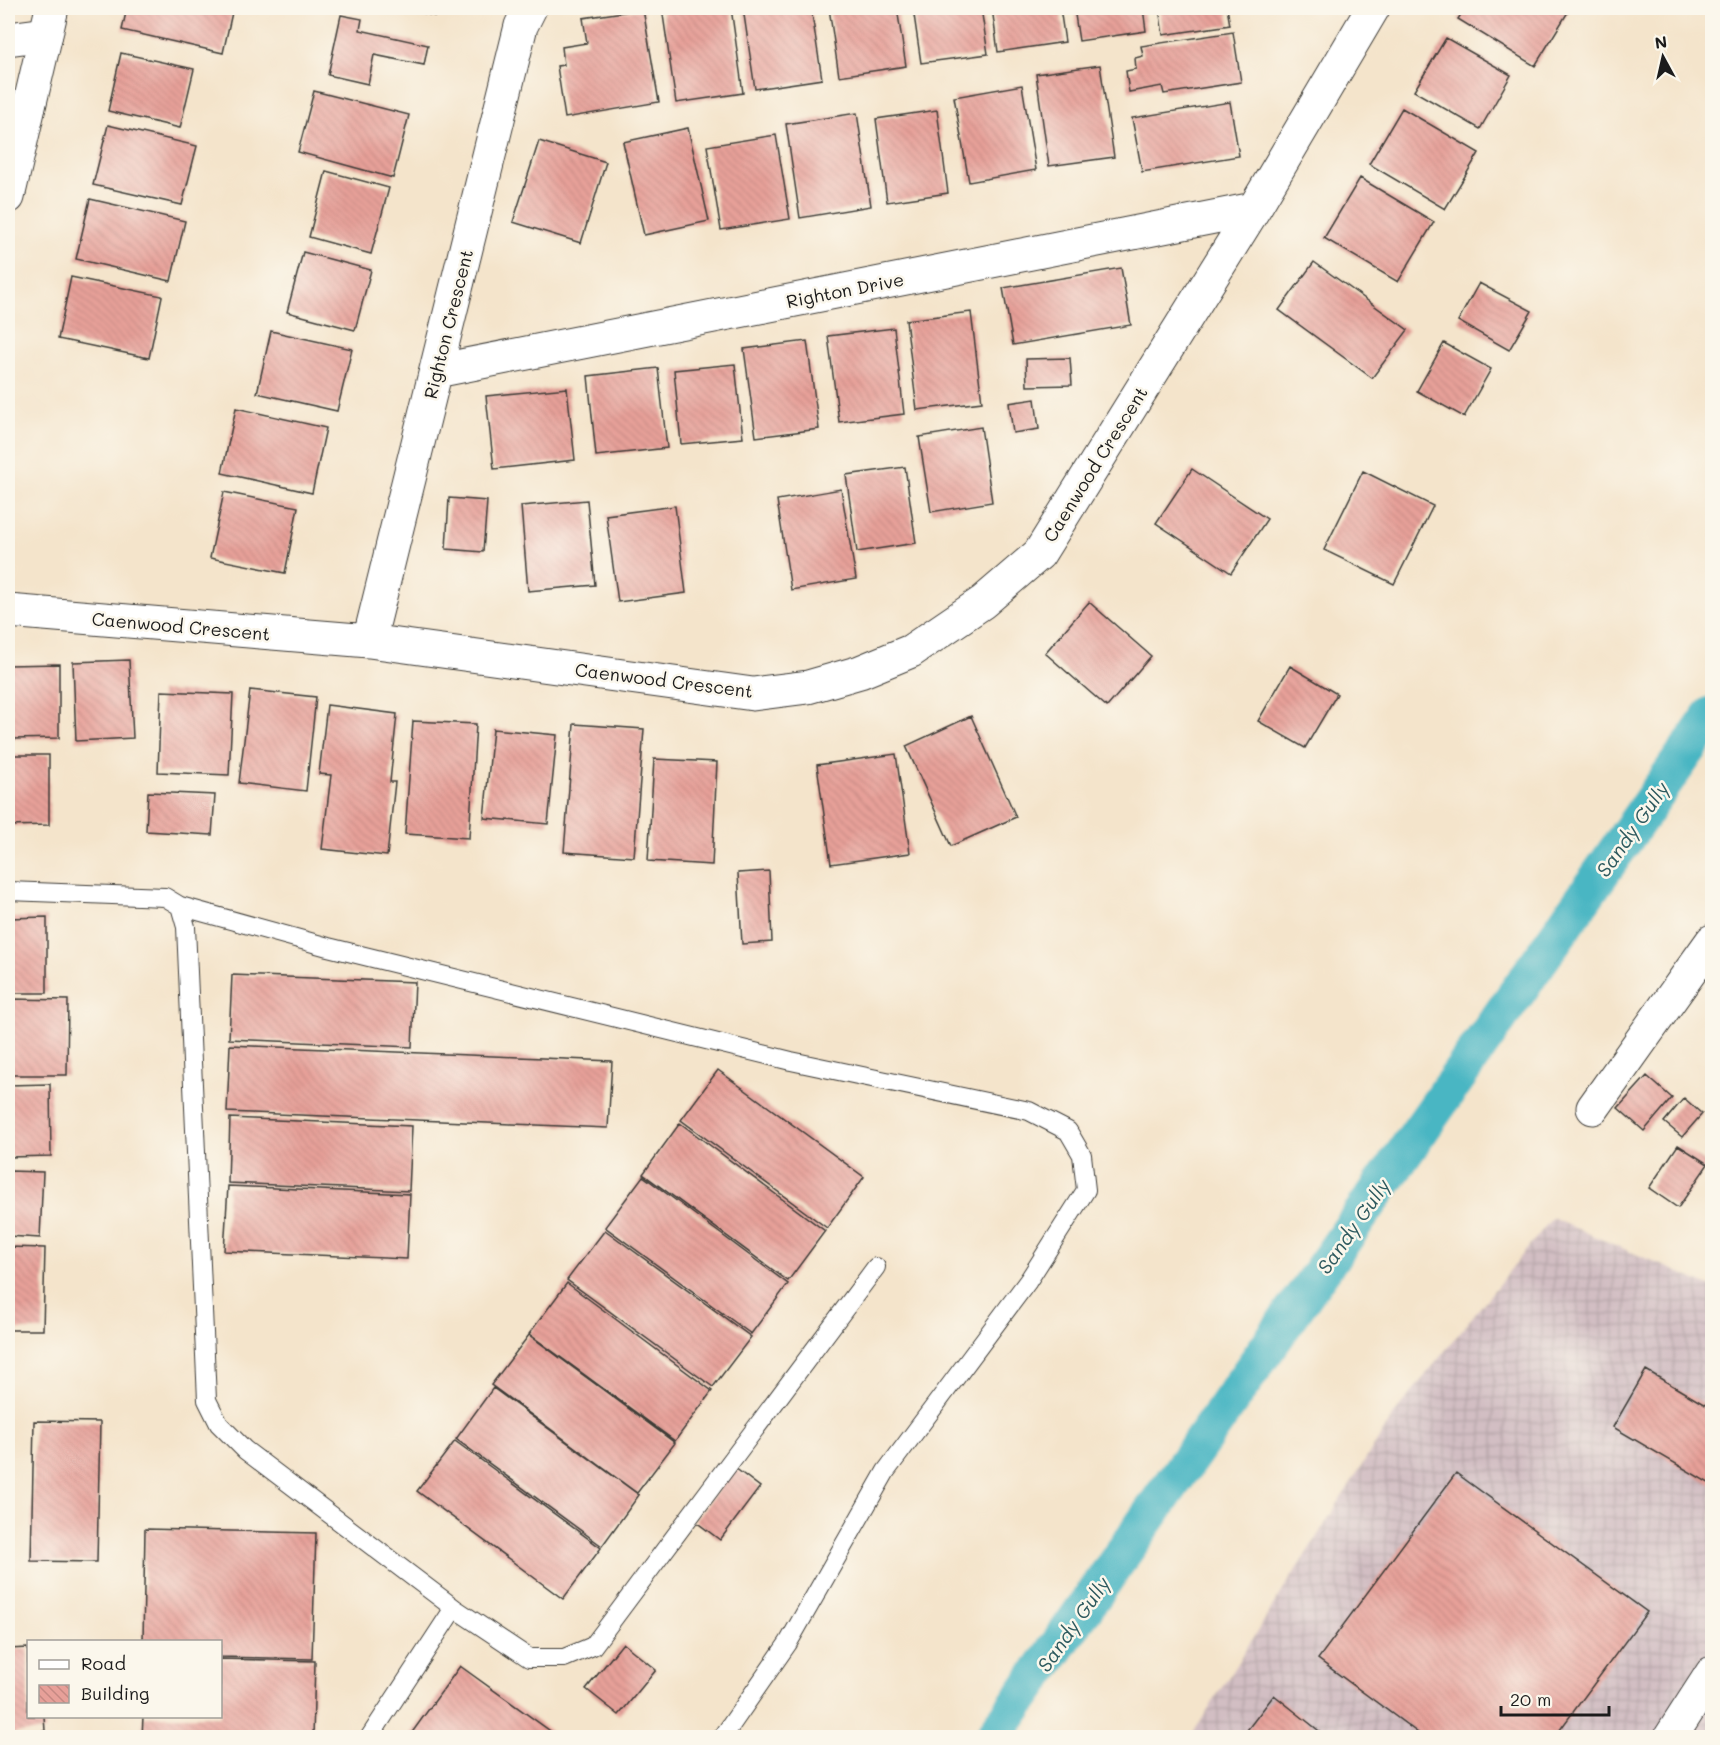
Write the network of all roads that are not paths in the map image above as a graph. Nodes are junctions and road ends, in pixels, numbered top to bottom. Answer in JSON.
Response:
{"nodes":[{"id":1,"x":530,"y":8,"type":"edge"},
{"id":2,"x":1372,"y":8,"type":"edge"},
{"id":3,"x":49,"y":21,"type":"edge"},
{"id":4,"x":8,"y":39,"type":"edge"},
{"id":5,"x":8,"y":197,"type":"edge"},
{"id":6,"x":1254,"y":209,"type":"junction"},
{"id":7,"x":436,"y":371,"type":"junction"},
{"id":8,"x":8,"y":611,"type":"edge"},
{"id":9,"x":369,"y":641,"type":"junction"},
{"id":10,"x":8,"y":891,"type":"edge"},
{"id":11,"x":180,"y":906,"type":"junction"},
{"id":12,"x":1713,"y":941,"type":"edge"},
{"id":13,"x":1593,"y":1108,"type":"dead end"},
{"id":14,"x":876,"y":1267,"type":"dead end"},
{"id":15,"x":454,"y":1608,"type":"junction"},
{"id":16,"x":1713,"y":1673,"type":"edge"},
{"id":17,"x":369,"y":1737,"type":"edge"},
{"id":18,"x":722,"y":1737,"type":"edge"},
{"id":19,"x":1670,"y":1737,"type":"edge"}],
"edges":[{"from":1,"to":7,"type":"street","name":"Righton Crescent"},
{"from":2,"to":6,"type":"street","name":"Caenwood Crescent"},
{"from":3,"to":4,"type":"street"},
{"from":3,"to":5,"type":"street"},
{"from":6,"to":7,"type":"street","name":"Righton Drive"},
{"from":6,"to":9,"type":"street","name":"Caenwood Crescent"},
{"from":7,"to":9,"type":"street","name":"Righton Crescent"},
{"from":8,"to":9,"type":"street","name":"Caenwood Crescent"},
{"from":10,"to":11,"type":"lane"},
{"from":11,"to":15,"type":"lane"},
{"from":11,"to":18,"type":"lane"},
{"from":12,"to":13,"type":"street"},
{"from":14,"to":15,"type":"lane"},
{"from":15,"to":17,"type":"lane"},
{"from":16,"to":19,"type":"street"}]}
